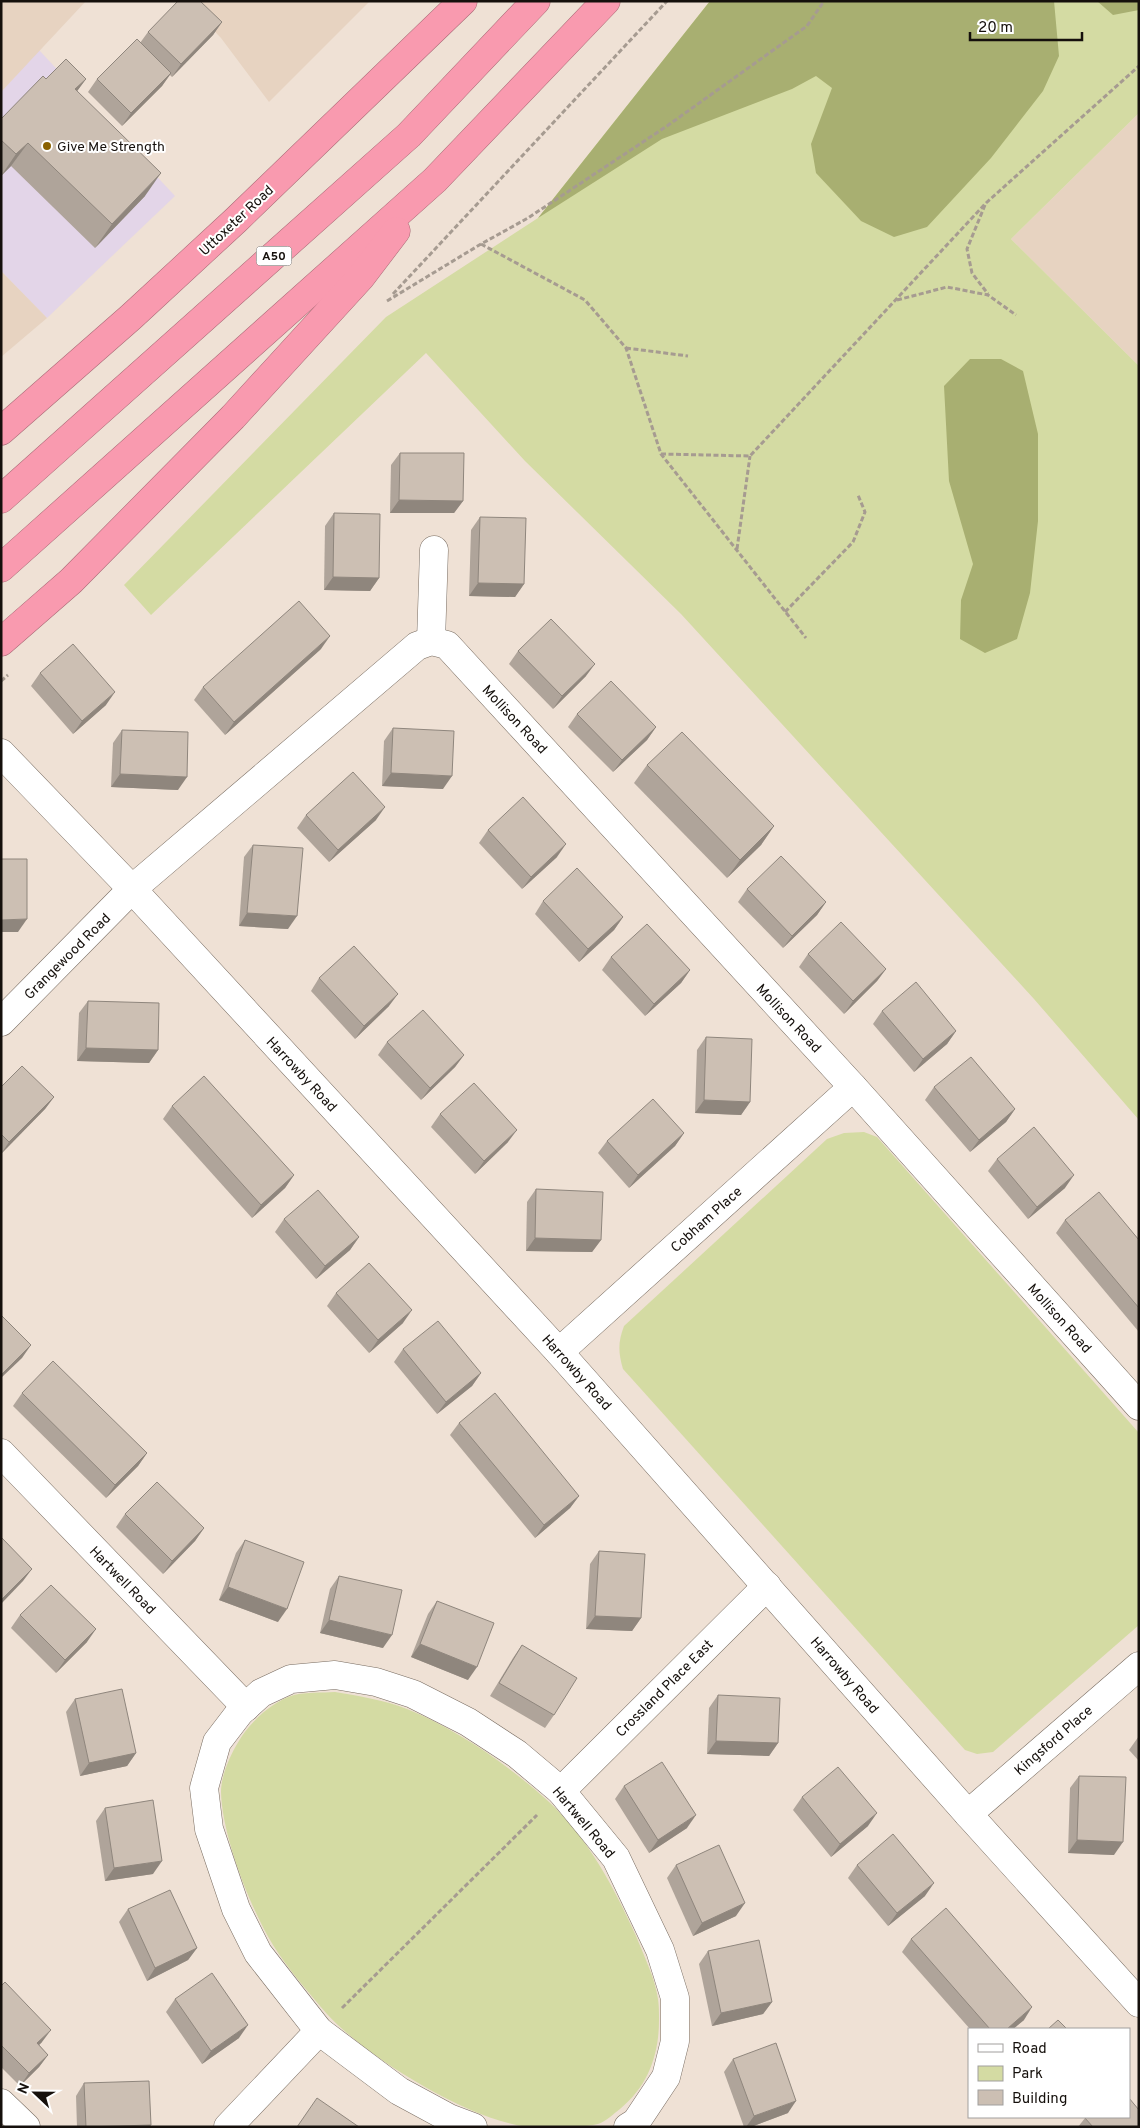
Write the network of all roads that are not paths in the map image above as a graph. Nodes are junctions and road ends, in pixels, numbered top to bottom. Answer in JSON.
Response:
{"nodes":[{"id":1,"x":464,"y":1,"type":"edge"},
{"id":2,"x":536,"y":1,"type":"edge"},
{"id":3,"x":606,"y":1,"type":"edge"},
{"id":4,"x":435,"y":180,"type":"junction"},
{"id":5,"x":1,"y":431,"type":"edge"},
{"id":6,"x":1,"y":499,"type":"edge"},
{"id":7,"x":434,"y":550,"type":"dead end"},
{"id":8,"x":1,"y":568,"type":"edge"},
{"id":9,"x":431,"y":641,"type":"junction"},
{"id":10,"x":1,"y":642,"type":"edge"},
{"id":11,"x":1,"y":753,"type":"edge"},
{"id":12,"x":132,"y":889,"type":"junction"},
{"id":13,"x":1,"y":1022,"type":"edge"},
{"id":14,"x":853,"y":1087,"type":"junction"},
{"id":15,"x":559,"y":1352,"type":"junction"},
{"id":16,"x":1139,"y":1406,"type":"edge"},
{"id":17,"x":1,"y":1453,"type":"edge"},
{"id":18,"x":767,"y":1586,"type":"junction"},
{"id":19,"x":1139,"y":1666,"type":"edge"},
{"id":20,"x":246,"y":1707,"type":"junction"},
{"id":21,"x":561,"y":1791,"type":"junction"},
{"id":22,"x":968,"y":1814,"type":"junction"},
{"id":23,"x":1139,"y":2003,"type":"edge"},
{"id":24,"x":319,"y":2031,"type":"junction"},
{"id":25,"x":1,"y":2103,"type":"edge"},
{"id":26,"x":635,"y":2125,"type":"edge"},
{"id":27,"x":26,"y":2127,"type":"edge"},
{"id":28,"x":228,"y":2127,"type":"edge"},
{"id":29,"x":473,"y":2127,"type":"edge"}],
"edges":[{"from":1,"to":5,"type":"highway","name":"Uttoxeter Road"},
{"from":2,"to":6,"type":"highway","number":"A50"},
{"from":3,"to":4,"type":"highway"},
{"from":4,"to":8,"type":"highway"},
{"from":4,"to":10,"type":"highway"},
{"from":7,"to":9,"type":"street"},
{"from":9,"to":12,"type":"street"},
{"from":9,"to":14,"type":"street","name":"Mollison Road"},
{"from":11,"to":12,"type":"street","name":"Harrowby Road"},
{"from":12,"to":13,"type":"street","name":"Grangewood Road"},
{"from":12,"to":15,"type":"street","name":"Harrowby Road"},
{"from":14,"to":15,"type":"street","name":"Cobham Place"},
{"from":14,"to":16,"type":"street","name":"Mollison Road"},
{"from":15,"to":18,"type":"street","name":"Harrowby Road"},
{"from":17,"to":20,"type":"street","name":"Hartwell Road"},
{"from":18,"to":21,"type":"street","name":"Crossland Place East"},
{"from":18,"to":22,"type":"street","name":"Harrowby Road"},
{"from":19,"to":22,"type":"street","name":"Kingsford Place"},
{"from":20,"to":21,"type":"street","name":"Hartwell Road"},
{"from":20,"to":24,"type":"street","name":"Hartwell Road"},
{"from":21,"to":26,"type":"street","name":"Hartwell Road"},
{"from":22,"to":23,"type":"street","name":"Harrowby Road"},
{"from":24,"to":28,"type":"street"},
{"from":24,"to":29,"type":"street","name":"Hartwell Road"},
{"from":25,"to":27,"type":"street"}]}
